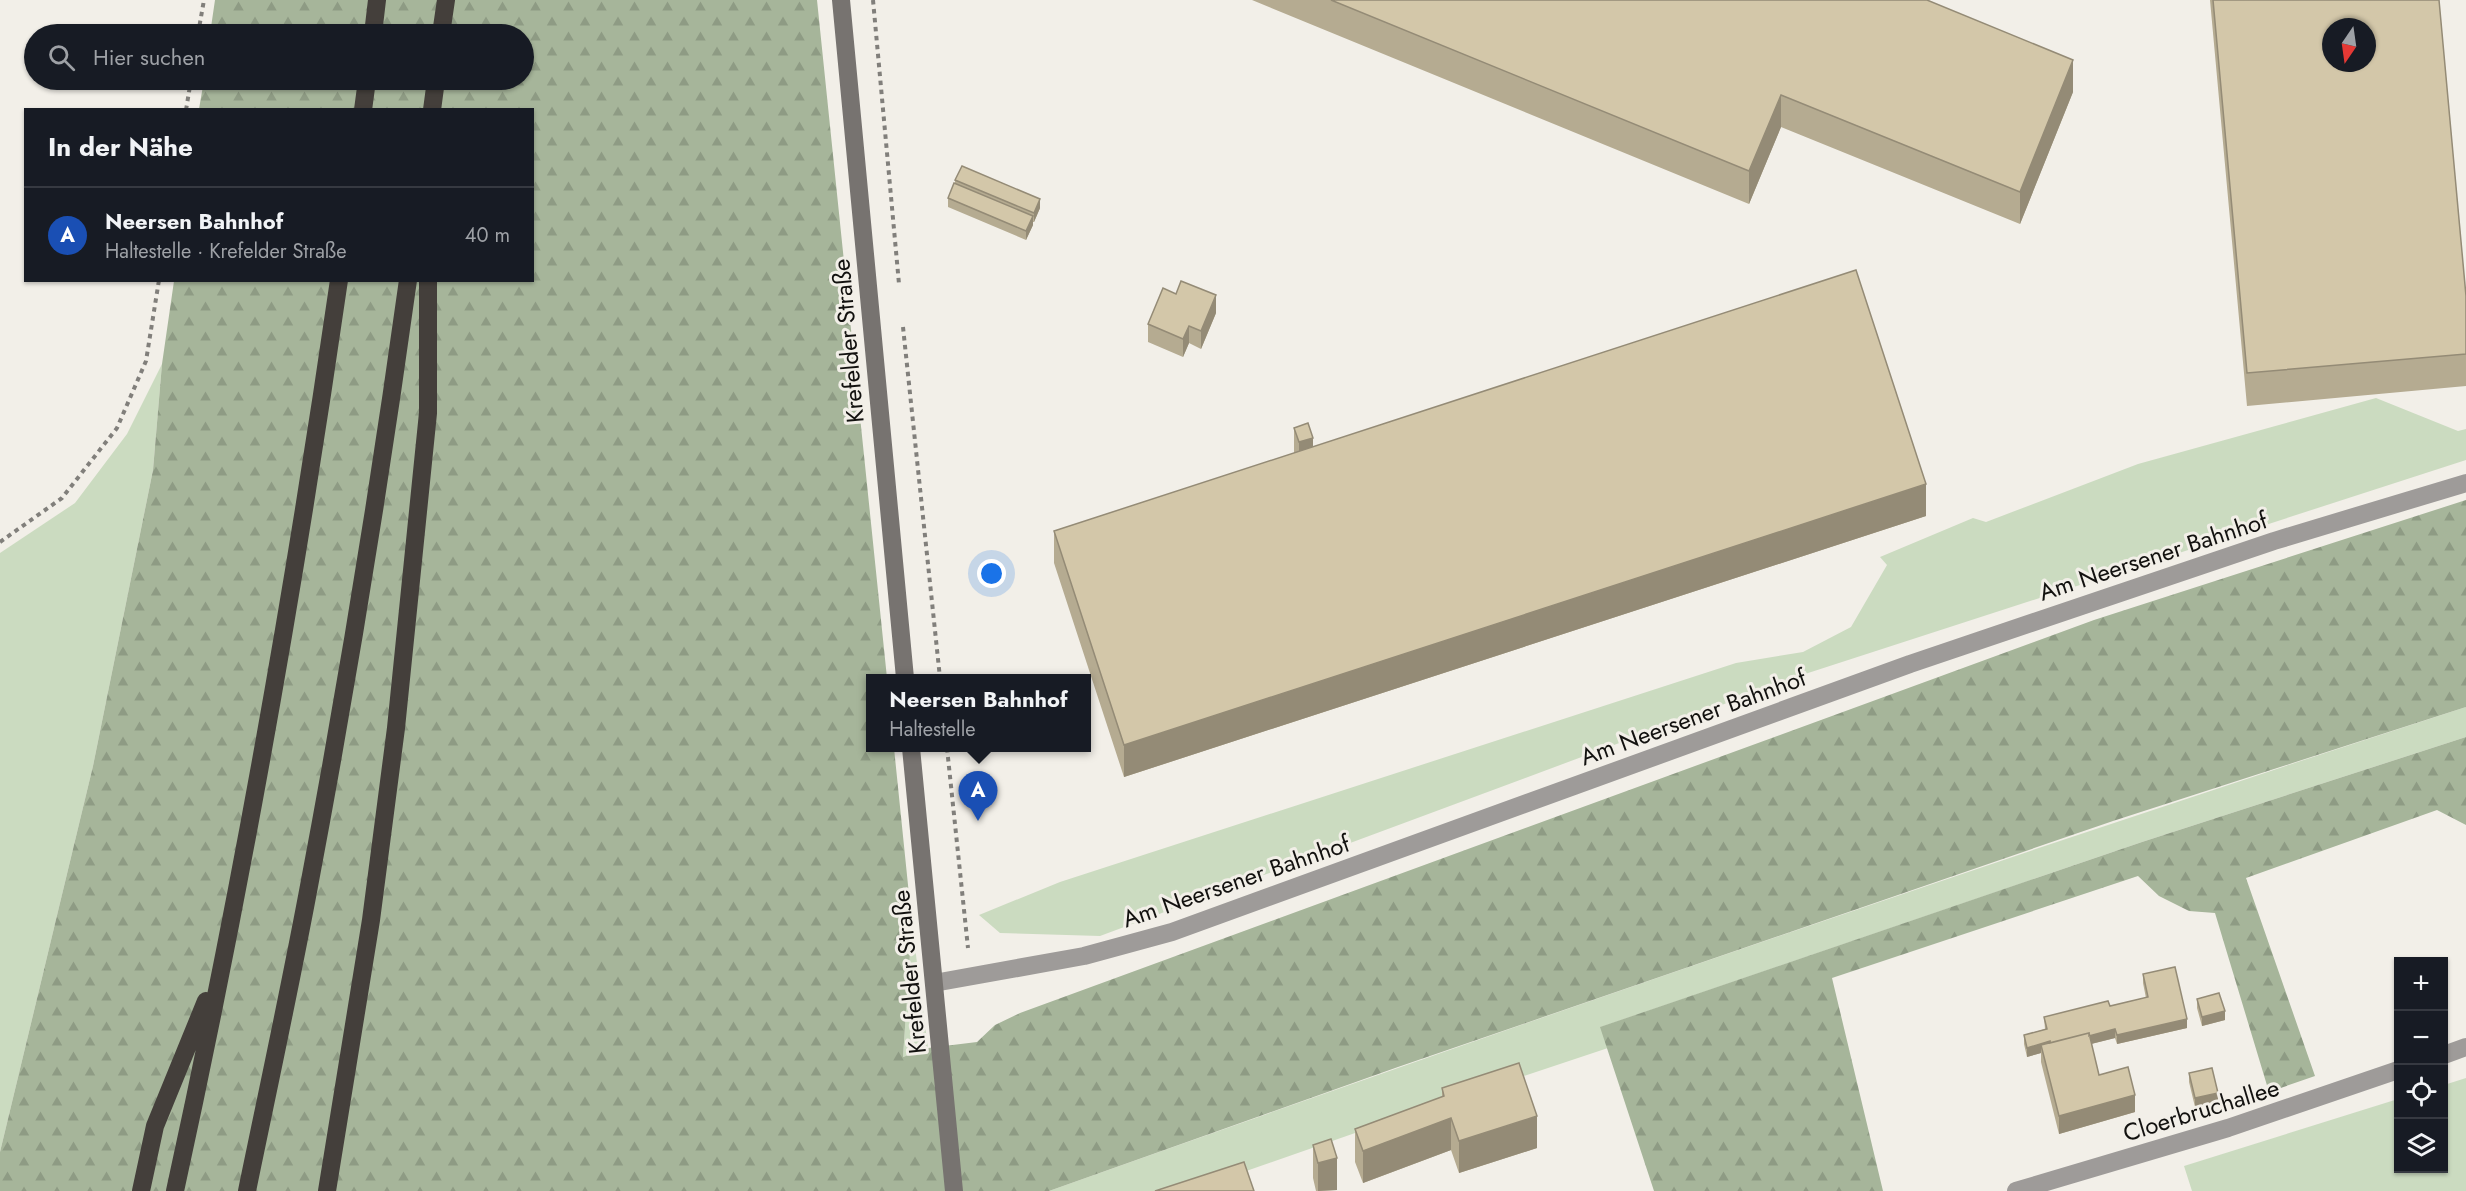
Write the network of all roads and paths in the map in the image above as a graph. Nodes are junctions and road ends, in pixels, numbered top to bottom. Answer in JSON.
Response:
{"nodes":[{"id":1,"x":204,"y":0,"type":"edge"},
{"id":2,"x":377,"y":0,"type":"edge"},
{"id":3,"x":446,"y":0,"type":"edge"},
{"id":4,"x":841,"y":0,"type":"edge"},
{"id":5,"x":873,"y":0,"type":"edge"},
{"id":6,"x":200,"y":24,"type":"edge"},
{"id":7,"x":374,"y":24,"type":"edge"},
{"id":8,"x":442,"y":24,"type":"edge"},
{"id":9,"x":189,"y":90,"type":"edge"},
{"id":10,"x":366,"y":90,"type":"edge"},
{"id":11,"x":435,"y":90,"type":"edge"},
{"id":12,"x":186,"y":108,"type":"edge"},
{"id":13,"x":363,"y":108,"type":"edge"},
{"id":14,"x":432,"y":108,"type":"edge"},
{"id":15,"x":159,"y":282,"type":"edge"},
{"id":16,"x":339,"y":282,"type":"edge"},
{"id":17,"x":408,"y":282,"type":"edge"},
{"id":18,"x":428,"y":282,"type":"edge"},
{"id":19,"x":900,"y":288,"type":"dead end"},
{"id":20,"x":903,"y":322,"type":"dead end"},
{"id":21,"x":2466,"y":483,"type":"edge"},
{"id":22,"x":0,"y":542,"type":"edge"},
{"id":23,"x":905,"y":674,"type":"edge"},
{"id":24,"x":940,"y":674,"type":"edge"},
{"id":25,"x":911,"y":752,"type":"edge"},
{"id":26,"x":222,"y":960,"type":"junction"},
{"id":27,"x":934,"y":983,"type":"junction"},
{"id":28,"x":2466,"y":1047,"type":"edge"},
{"id":29,"x":2448,"y":1054,"type":"edge"},
{"id":30,"x":2394,"y":1071,"type":"edge"},
{"id":31,"x":141,"y":1191,"type":"edge"},
{"id":32,"x":176,"y":1191,"type":"edge"},
{"id":33,"x":247,"y":1191,"type":"edge"},
{"id":34,"x":327,"y":1191,"type":"edge"},
{"id":35,"x":954,"y":1191,"type":"edge"},
{"id":36,"x":2016,"y":1191,"type":"edge"}],
"edges":[{"from":1,"to":6,"type":"path"},
{"from":2,"to":7,"type":"highway"},
{"from":3,"to":8,"type":"highway"},
{"from":4,"to":23,"type":"street","name":"Krefelder Straße"},
{"from":5,"to":19,"type":"path"},
{"from":9,"to":12,"type":"path"},
{"from":10,"to":13,"type":"highway"},
{"from":11,"to":14,"type":"highway"},
{"from":15,"to":22,"type":"path"},
{"from":16,"to":26,"type":"highway"},
{"from":17,"to":33,"type":"highway"},
{"from":18,"to":34,"type":"highway"},
{"from":20,"to":24,"type":"path"},
{"from":21,"to":27,"type":"street","name":"Am Neersener Bahnhof"},
{"from":25,"to":27,"type":"street","name":"Krefelder Straße"},
{"from":26,"to":31,"type":"highway"},
{"from":26,"to":32,"type":"highway"},
{"from":27,"to":35,"type":"street","name":"Krefelder Straße"},
{"from":28,"to":29,"type":"street"},
{"from":30,"to":36,"type":"street","name":"Cloerbruchallee"}]}
